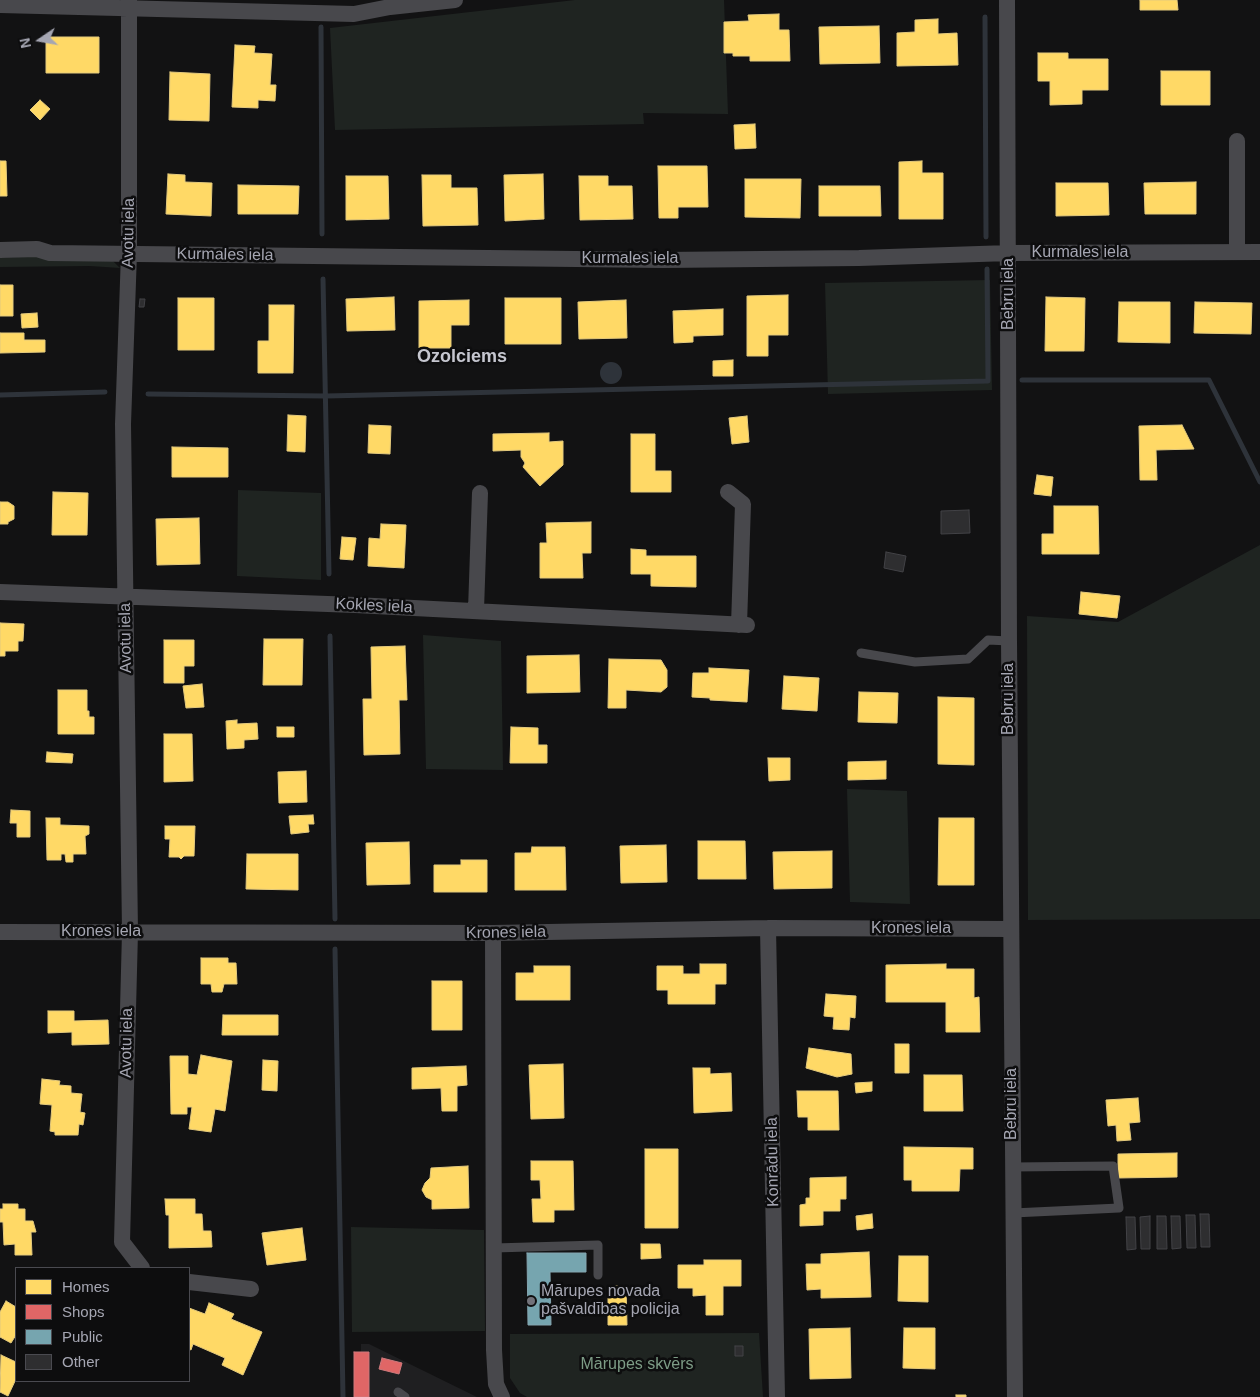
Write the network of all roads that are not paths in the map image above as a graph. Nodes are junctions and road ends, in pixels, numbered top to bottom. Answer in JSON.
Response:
{"nodes":[{"id":1,"x":455,"y":0,"type":"edge"},
{"id":2,"x":1007,"y":0,"type":"edge"},
{"id":3,"x":0,"y":5,"type":"edge"},
{"id":4,"x":129,"y":5,"type":"edge"},
{"id":5,"x":1237,"y":141,"type":"dead end"},
{"id":6,"x":0,"y":250,"type":"edge"},
{"id":7,"x":1237,"y":252,"type":"junction"},
{"id":8,"x":1260,"y":252,"type":"edge"},
{"id":9,"x":129,"y":253,"type":"junction"},
{"id":10,"x":1009,"y":253,"type":"junction"},
{"id":11,"x":728,"y":492,"type":"dead end"},
{"id":12,"x":480,"y":493,"type":"dead end"},
{"id":13,"x":0,"y":592,"type":"edge"},
{"id":14,"x":126,"y":595,"type":"junction"},
{"id":15,"x":476,"y":610,"type":"junction"},
{"id":16,"x":1009,"y":640,"type":"junction"},
{"id":17,"x":861,"y":653,"type":"dead end"},
{"id":18,"x":768,"y":928,"type":"junction"},
{"id":19,"x":1011,"y":929,"type":"junction"},
{"id":20,"x":0,"y":932,"type":"edge"},
{"id":21,"x":130,"y":932,"type":"junction"},
{"id":22,"x":494,"y":933,"type":"junction"},
{"id":23,"x":1012,"y":1167,"type":"junction"},
{"id":24,"x":1013,"y":1213,"type":"junction"},
{"id":25,"x":494,"y":1248,"type":"junction"},
{"id":26,"x":141,"y":1267,"type":"edge"},
{"id":27,"x":598,"y":1275,"type":"dead end"},
{"id":28,"x":190,"y":1282,"type":"edge"},
{"id":29,"x":251,"y":1289,"type":"dead end"},
{"id":30,"x":502,"y":1397,"type":"edge"},
{"id":31,"x":777,"y":1397,"type":"edge"},
{"id":32,"x":1015,"y":1397,"type":"edge"}],
"edges":[{"from":1,"to":4,"type":"street"},
{"from":2,"to":10,"type":"street","name":"Bebru iela"},
{"from":3,"to":4,"type":"street"},
{"from":4,"to":9,"type":"street","name":"Avotu iela"},
{"from":5,"to":7,"type":"street"},
{"from":6,"to":9,"type":"street","name":"Kurmales iela"},
{"from":7,"to":8,"type":"street","name":"Kurmales iela"},
{"from":7,"to":10,"type":"street","name":"Kurmales iela"},
{"from":9,"to":10,"type":"street","name":"Kurmales iela"},
{"from":9,"to":14,"type":"street","name":"Avotu iela"},
{"from":10,"to":16,"type":"street","name":"Bebru iela"},
{"from":11,"to":15,"type":"street","name":"Kokles iela"},
{"from":12,"to":15,"type":"street"},
{"from":13,"to":14,"type":"street","name":"Kokles iela"},
{"from":14,"to":15,"type":"street","name":"Kokles iela"},
{"from":14,"to":21,"type":"street","name":"Avotu iela"},
{"from":16,"to":17,"type":"lane"},
{"from":16,"to":19,"type":"street","name":"Bebru iela"},
{"from":18,"to":19,"type":"street","name":"Krones iela"},
{"from":18,"to":22,"type":"street","name":"Krones iela"},
{"from":18,"to":31,"type":"street","name":"Konrādu iela"},
{"from":19,"to":23,"type":"street","name":"Bebru iela"},
{"from":20,"to":21,"type":"street","name":"Krones iela"},
{"from":21,"to":22,"type":"street","name":"Krones iela"},
{"from":21,"to":26,"type":"street","name":"Avotu iela"},
{"from":22,"to":25,"type":"street"},
{"from":23,"to":24,"type":"street","name":"Bebru iela"},
{"from":23,"to":24,"type":"lane"},
{"from":24,"to":32,"type":"street","name":"Bebru iela"},
{"from":25,"to":27,"type":"lane"},
{"from":25,"to":30,"type":"street"},
{"from":28,"to":29,"type":"street"}]}
